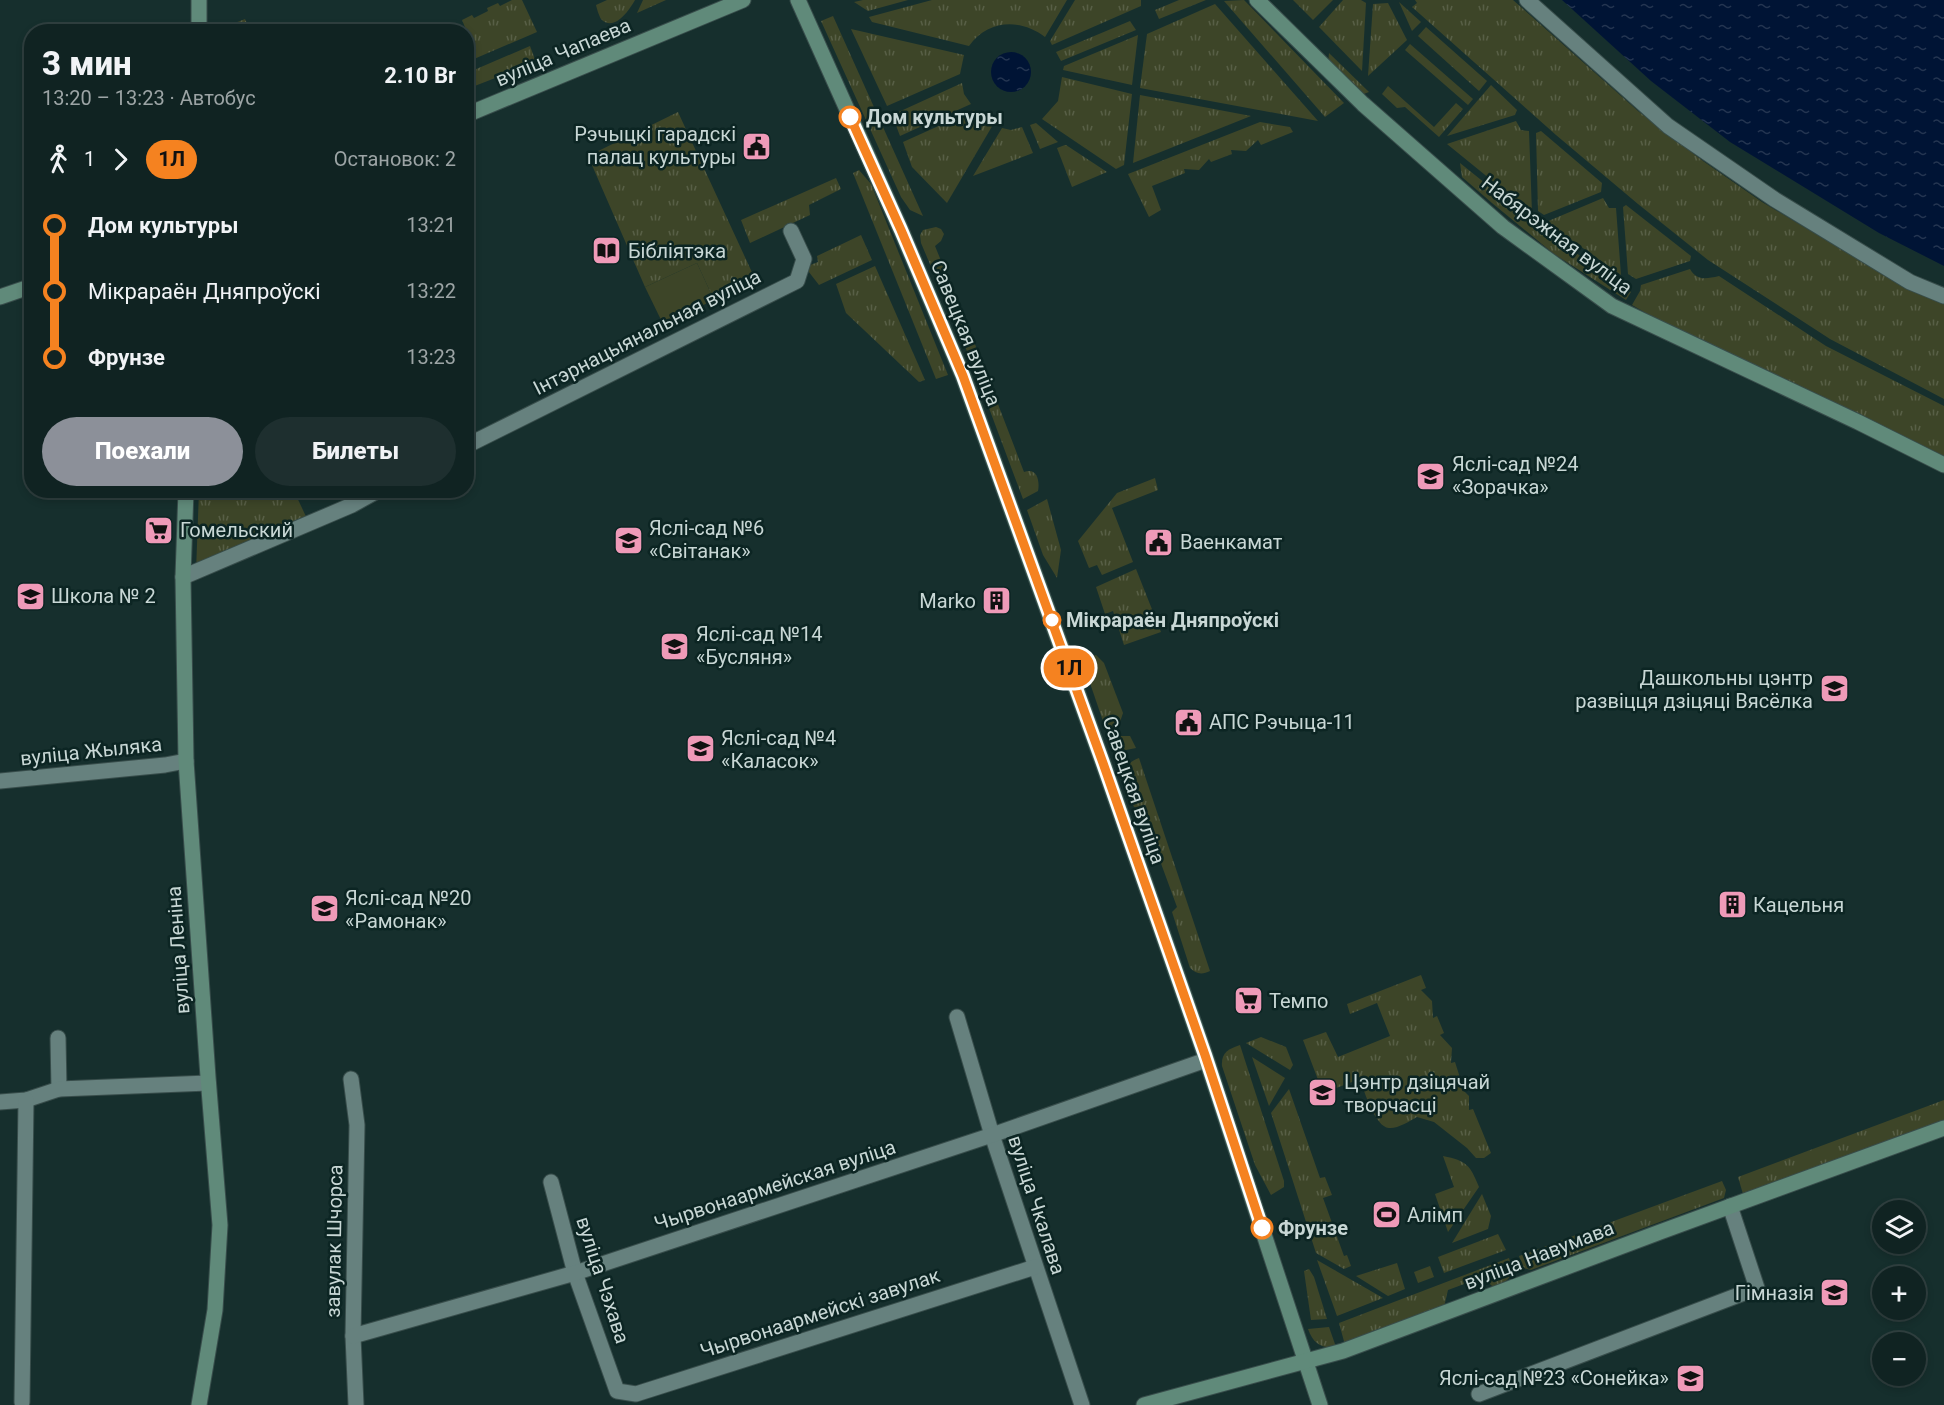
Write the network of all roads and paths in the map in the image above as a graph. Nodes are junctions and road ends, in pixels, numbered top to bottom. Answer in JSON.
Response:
{"nodes":[{"id":1,"x":199,"y":0,"type":"edge"},
{"id":2,"x":743,"y":0,"type":"edge"},
{"id":3,"x":798,"y":0,"type":"edge"},
{"id":4,"x":1257,"y":0,"type":"edge"},
{"id":5,"x":1527,"y":0,"type":"edge"},
{"id":6,"x":199,"y":24,"type":"edge"},
{"id":7,"x":474,"y":112,"type":"edge"},
{"id":8,"x":791,"y":231,"type":"dead end"},
{"id":9,"x":24,"y":289,"type":"edge"},
{"id":10,"x":1944,"y":296,"type":"edge"},
{"id":11,"x":0,"y":297,"type":"edge"},
{"id":12,"x":474,"y":442,"type":"edge"},
{"id":13,"x":1944,"y":465,"type":"edge"},
{"id":14,"x":186,"y":498,"type":"edge"},
{"id":15,"x":365,"y":498,"type":"edge"},
{"id":16,"x":183,"y":577,"type":"junction"},
{"id":17,"x":186,"y":761,"type":"junction"},
{"id":18,"x":0,"y":781,"type":"edge"},
{"id":19,"x":957,"y":1017,"type":"dead end"},
{"id":20,"x":57,"y":1038,"type":"dead end"},
{"id":21,"x":1206,"y":1060,"type":"junction"},
{"id":22,"x":351,"y":1079,"type":"dead end"},
{"id":23,"x":208,"y":1083,"type":"junction"},
{"id":24,"x":58,"y":1089,"type":"junction"},
{"id":25,"x":26,"y":1100,"type":"junction"},
{"id":26,"x":0,"y":1102,"type":"edge"},
{"id":27,"x":1944,"y":1128,"type":"edge"},
{"id":28,"x":992,"y":1135,"type":"junction"},
{"id":29,"x":551,"y":1182,"type":"dead end"},
{"id":30,"x":1730,"y":1206,"type":"junction"},
{"id":31,"x":1035,"y":1267,"type":"junction"},
{"id":32,"x":575,"y":1273,"type":"junction"},
{"id":33,"x":353,"y":1336,"type":"junction"},
{"id":34,"x":1307,"y":1362,"type":"junction"},
{"id":35,"x":617,"y":1391,"type":"joint"},
{"id":36,"x":1479,"y":1394,"type":"dead end"},
{"id":37,"x":22,"y":1402,"type":"dead end"},
{"id":38,"x":199,"y":1405,"type":"edge"},
{"id":39,"x":356,"y":1405,"type":"edge"},
{"id":40,"x":1082,"y":1405,"type":"edge"},
{"id":41,"x":1144,"y":1405,"type":"edge"},
{"id":42,"x":1320,"y":1405,"type":"edge"}],
"edges":[{"from":1,"to":6,"type":"street"},
{"from":2,"to":7,"type":"street","name":"вуліца Чапаева"},
{"from":3,"to":21,"type":"street","name":"Савецкая вуліца"},
{"from":4,"to":13,"type":"street","name":"Набярэжная вуліца"},
{"from":5,"to":10,"type":"street"},
{"from":8,"to":12,"type":"street","name":"Інтэрнацыянальная вуліца"},
{"from":9,"to":11,"type":"street"},
{"from":14,"to":16,"type":"street","name":"вуліца Леніна"},
{"from":15,"to":16,"type":"street"},
{"from":16,"to":17,"type":"street","name":"вуліца Леніна"},
{"from":17,"to":18,"type":"street","name":"вуліца Жыляка"},
{"from":17,"to":23,"type":"street","name":"вуліца Леніна"},
{"from":19,"to":28,"type":"street","name":"вуліца Чкалава"},
{"from":20,"to":24,"type":"street"},
{"from":21,"to":28,"type":"street","name":"Чырвонаармейская вуліца"},
{"from":21,"to":34,"type":"street","name":"Савецкая вуліца"},
{"from":22,"to":33,"type":"street","name":"завулак Шчорса"},
{"from":23,"to":24,"type":"street"},
{"from":23,"to":38,"type":"street","name":"вуліца Леніна"},
{"from":24,"to":25,"type":"street"},
{"from":25,"to":26,"type":"street"},
{"from":25,"to":37,"type":"street"},
{"from":27,"to":30,"type":"street","name":"вуліца Навумава"},
{"from":28,"to":31,"type":"street","name":"вуліца Чкалава"},
{"from":28,"to":32,"type":"street","name":"Чырвонаармейская вуліца"},
{"from":29,"to":32,"type":"street","name":"вуліца Чэхава"},
{"from":30,"to":34,"type":"street","name":"вуліца Навумава"},
{"from":30,"to":36,"type":"street"},
{"from":31,"to":35,"type":"street","name":"Чырвонаармейскі завулак"},
{"from":31,"to":40,"type":"street","name":"вуліца Чкалава"},
{"from":32,"to":33,"type":"street","name":"Чырвонаармейская вуліца"},
{"from":32,"to":35,"type":"street","name":"вуліца Чэхава"},
{"from":33,"to":39,"type":"street","name":"завулак Шчорса"},
{"from":34,"to":41,"type":"street","name":"вуліца Навумава"},
{"from":34,"to":42,"type":"street","name":"Савецкая вуліца"}]}
